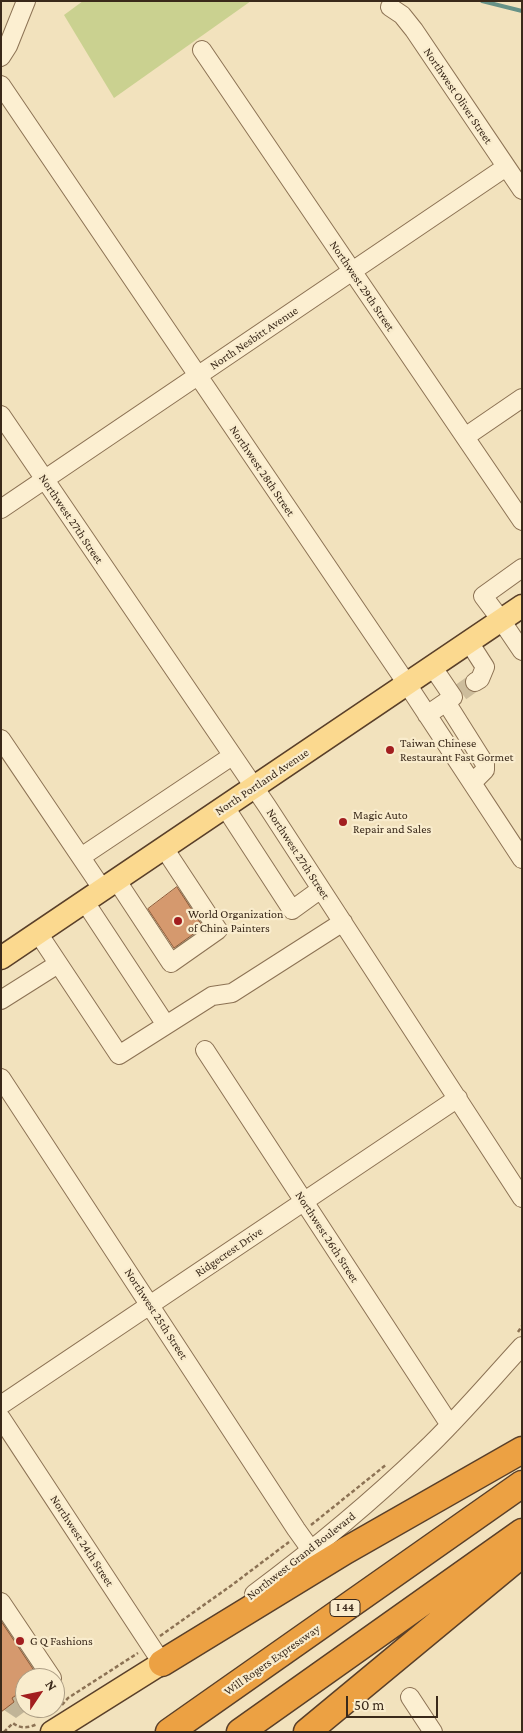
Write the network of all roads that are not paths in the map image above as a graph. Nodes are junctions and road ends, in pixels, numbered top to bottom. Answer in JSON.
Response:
{"nodes":[{"id":1,"x":26,"y":1,"type":"edge"},
{"id":2,"x":390,"y":6,"type":"dead end"},
{"id":3,"x":202,"y":50,"type":"dead end"},
{"id":4,"x":1,"y":56,"type":"edge"},
{"id":5,"x":1,"y":84,"type":"edge"},
{"id":6,"x":506,"y":167,"type":"junction"},
{"id":7,"x":522,"y":190,"type":"edge"},
{"id":8,"x":352,"y":272,"type":"junction"},
{"id":9,"x":198,"y":376,"type":"junction"},
{"id":10,"x":522,"y":398,"type":"edge"},
{"id":11,"x":1,"y":415,"type":"edge"},
{"id":12,"x":465,"y":437,"type":"junction"},
{"id":13,"x":44,"y":479,"type":"junction"},
{"id":14,"x":1,"y":509,"type":"edge"},
{"id":15,"x":522,"y":521,"type":"edge"},
{"id":16,"x":522,"y":568,"type":"edge"},
{"id":17,"x":522,"y":606,"type":"edge"},
{"id":18,"x":501,"y":620,"type":"junction"},
{"id":19,"x":469,"y":642,"type":"junction"},
{"id":20,"x":522,"y":651,"type":"edge"},
{"id":21,"x":432,"y":666,"type":"junction"},
{"id":22,"x":406,"y":684,"type":"junction"},
{"id":23,"x":459,"y":693,"type":"junction"},
{"id":24,"x":427,"y":715,"type":"junction"},
{"id":25,"x":468,"y":737,"type":"junction"},
{"id":26,"x":1,"y":739,"type":"edge"},
{"id":27,"x":448,"y":747,"type":"junction"},
{"id":28,"x":232,"y":756,"type":"junction"},
{"id":29,"x":472,"y":783,"type":"junction"},
{"id":30,"x":254,"y":787,"type":"junction"},
{"id":31,"x":225,"y":807,"type":"junction"},
{"id":32,"x":164,"y":848,"type":"junction"},
{"id":33,"x":81,"y":857,"type":"junction"},
{"id":34,"x":522,"y":859,"type":"edge"},
{"id":35,"x":110,"y":885,"type":"junction"},
{"id":36,"x":321,"y":889,"type":"junction"},
{"id":37,"x":85,"y":902,"type":"junction"},
{"id":38,"x":343,"y":922,"type":"junction"},
{"id":39,"x":38,"y":933,"type":"junction"},
{"id":40,"x":1,"y":958,"type":"edge"},
{"id":41,"x":58,"y":964,"type":"junction"},
{"id":42,"x":1,"y":1000,"type":"edge"},
{"id":43,"x":166,"y":1025,"type":"junction"},
{"id":44,"x":205,"y":1050,"type":"dead end"},
{"id":45,"x":1,"y":1078,"type":"edge"},
{"id":46,"x":458,"y":1098,"type":"junction"},
{"id":47,"x":522,"y":1198,"type":"edge"},
{"id":48,"x":304,"y":1202,"type":"junction"},
{"id":49,"x":150,"y":1305,"type":"junction"},
{"id":50,"x":522,"y":1346,"type":"edge"},
{"id":51,"x":1,"y":1405,"type":"edge"},
{"id":52,"x":1,"y":1418,"type":"edge"},
{"id":53,"x":450,"y":1425,"type":"junction"},
{"id":54,"x":522,"y":1450,"type":"edge"},
{"id":55,"x":522,"y":1484,"type":"edge"},
{"id":56,"x":522,"y":1532,"type":"edge"},
{"id":57,"x":311,"y":1550,"type":"junction"},
{"id":58,"x":522,"y":1554,"type":"edge"},
{"id":59,"x":1,"y":1602,"type":"edge"},
{"id":60,"x":162,"y":1663,"type":"junction"},
{"id":61,"x":45,"y":1668,"type":"edge"},
{"id":62,"x":410,"y":1696,"type":"dead end"},
{"id":63,"x":46,"y":1727,"type":"edge"},
{"id":64,"x":169,"y":1732,"type":"edge"},
{"id":65,"x":240,"y":1732,"type":"edge"},
{"id":66,"x":307,"y":1732,"type":"edge"},
{"id":67,"x":433,"y":1732,"type":"edge"}],
"edges":[{"from":1,"to":4,"type":"street"},
{"from":2,"to":6,"type":"street","name":"Northwest Oliver Street"},
{"from":3,"to":8,"type":"street","name":"Northwest 29th Street"},
{"from":5,"to":9,"type":"street","name":"Northwest 28th Street"},
{"from":6,"to":7,"type":"street","name":"Northwest Oliver Street"},
{"from":6,"to":8,"type":"street","name":"North Nesbitt Avenue"},
{"from":8,"to":9,"type":"street","name":"North Nesbitt Avenue"},
{"from":8,"to":12,"type":"street","name":"Northwest 29th Street"},
{"from":9,"to":13,"type":"street","name":"North Nesbitt Avenue"},
{"from":9,"to":22,"type":"street","name":"Northwest 28th Street"},
{"from":10,"to":12,"type":"street"},
{"from":11,"to":13,"type":"street","name":"Northwest 27th Street"},
{"from":12,"to":15,"type":"street","name":"Northwest 29th Street"},
{"from":13,"to":14,"type":"street","name":"North Nesbitt Avenue"},
{"from":13,"to":28,"type":"street","name":"Northwest 27th Street"},
{"from":16,"to":18,"type":"street"},
{"from":17,"to":18,"type":"main road","name":"North Portland Avenue"},
{"from":18,"to":19,"type":"main road","name":"North Portland Avenue"},
{"from":18,"to":20,"type":"street"},
{"from":19,"to":21,"type":"main road","name":"North Portland Avenue"},
{"from":19,"to":23,"type":"street"},
{"from":21,"to":22,"type":"main road","name":"North Portland Avenue"},
{"from":21,"to":23,"type":"street"},
{"from":22,"to":24,"type":"street","name":"Northwest 28th Street"},
{"from":22,"to":30,"type":"main road","name":"North Portland Avenue"},
{"from":23,"to":24,"type":"street"},
{"from":23,"to":25,"type":"street"},
{"from":24,"to":27,"type":"street","name":"Northwest 28th Street"},
{"from":25,"to":27,"type":"street"},
{"from":25,"to":29,"type":"street"},
{"from":26,"to":33,"type":"street"},
{"from":27,"to":29,"type":"street","name":"Northwest 28th Street"},
{"from":28,"to":30,"type":"street","name":"Northwest 27th Street"},
{"from":28,"to":33,"type":"street"},
{"from":29,"to":34,"type":"street","name":"Northwest 28th Street"},
{"from":30,"to":31,"type":"main road","name":"North Portland Avenue"},
{"from":30,"to":36,"type":"street","name":"Northwest 27th Street"},
{"from":31,"to":32,"type":"main road","name":"North Portland Avenue"},
{"from":31,"to":36,"type":"street"},
{"from":32,"to":35,"type":"main road","name":"North Portland Avenue"},
{"from":32,"to":35,"type":"street"},
{"from":33,"to":35,"type":"street"},
{"from":35,"to":37,"type":"main road","name":"North Portland Avenue"},
{"from":36,"to":38,"type":"street","name":"Northwest 27th Street"},
{"from":37,"to":39,"type":"main road","name":"North Portland Avenue"},
{"from":37,"to":43,"type":"street"},
{"from":38,"to":43,"type":"street"},
{"from":38,"to":46,"type":"street","name":"Northwest 27th Street"},
{"from":39,"to":40,"type":"main road","name":"North Portland Avenue"},
{"from":39,"to":41,"type":"street"},
{"from":41,"to":42,"type":"street"},
{"from":41,"to":43,"type":"street"},
{"from":44,"to":48,"type":"street","name":"Northwest 26th Street"},
{"from":45,"to":49,"type":"street","name":"Northwest 25th Street"},
{"from":46,"to":47,"type":"street","name":"Northwest 27th Street"},
{"from":46,"to":48,"type":"street","name":"Ridgecrest Drive"},
{"from":48,"to":49,"type":"street","name":"Ridgecrest Drive"},
{"from":48,"to":53,"type":"street","name":"Northwest 26th Street"},
{"from":49,"to":51,"type":"street","name":"Ridgecrest Drive"},
{"from":49,"to":57,"type":"street","name":"Northwest 25th Street"},
{"from":50,"to":53,"type":"street","name":"Northwest Grand Boulevard"},
{"from":52,"to":60,"type":"street","name":"Northwest 24th Street"},
{"from":53,"to":57,"type":"street","name":"Northwest Grand Boulevard"},
{"from":54,"to":60,"type":"highway"},
{"from":55,"to":64,"type":"highway","name":"Will Rogers Expressway","number":"I 44"},
{"from":56,"to":65,"type":"highway"},
{"from":57,"to":60,"type":"street","name":"Northwest Grand Boulevard"},
{"from":58,"to":66,"type":"highway"},
{"from":59,"to":61,"type":"street"},
{"from":60,"to":63,"type":"main road","name":"Northwest Grand Boulevard"},
{"from":62,"to":67,"type":"street"}]}
